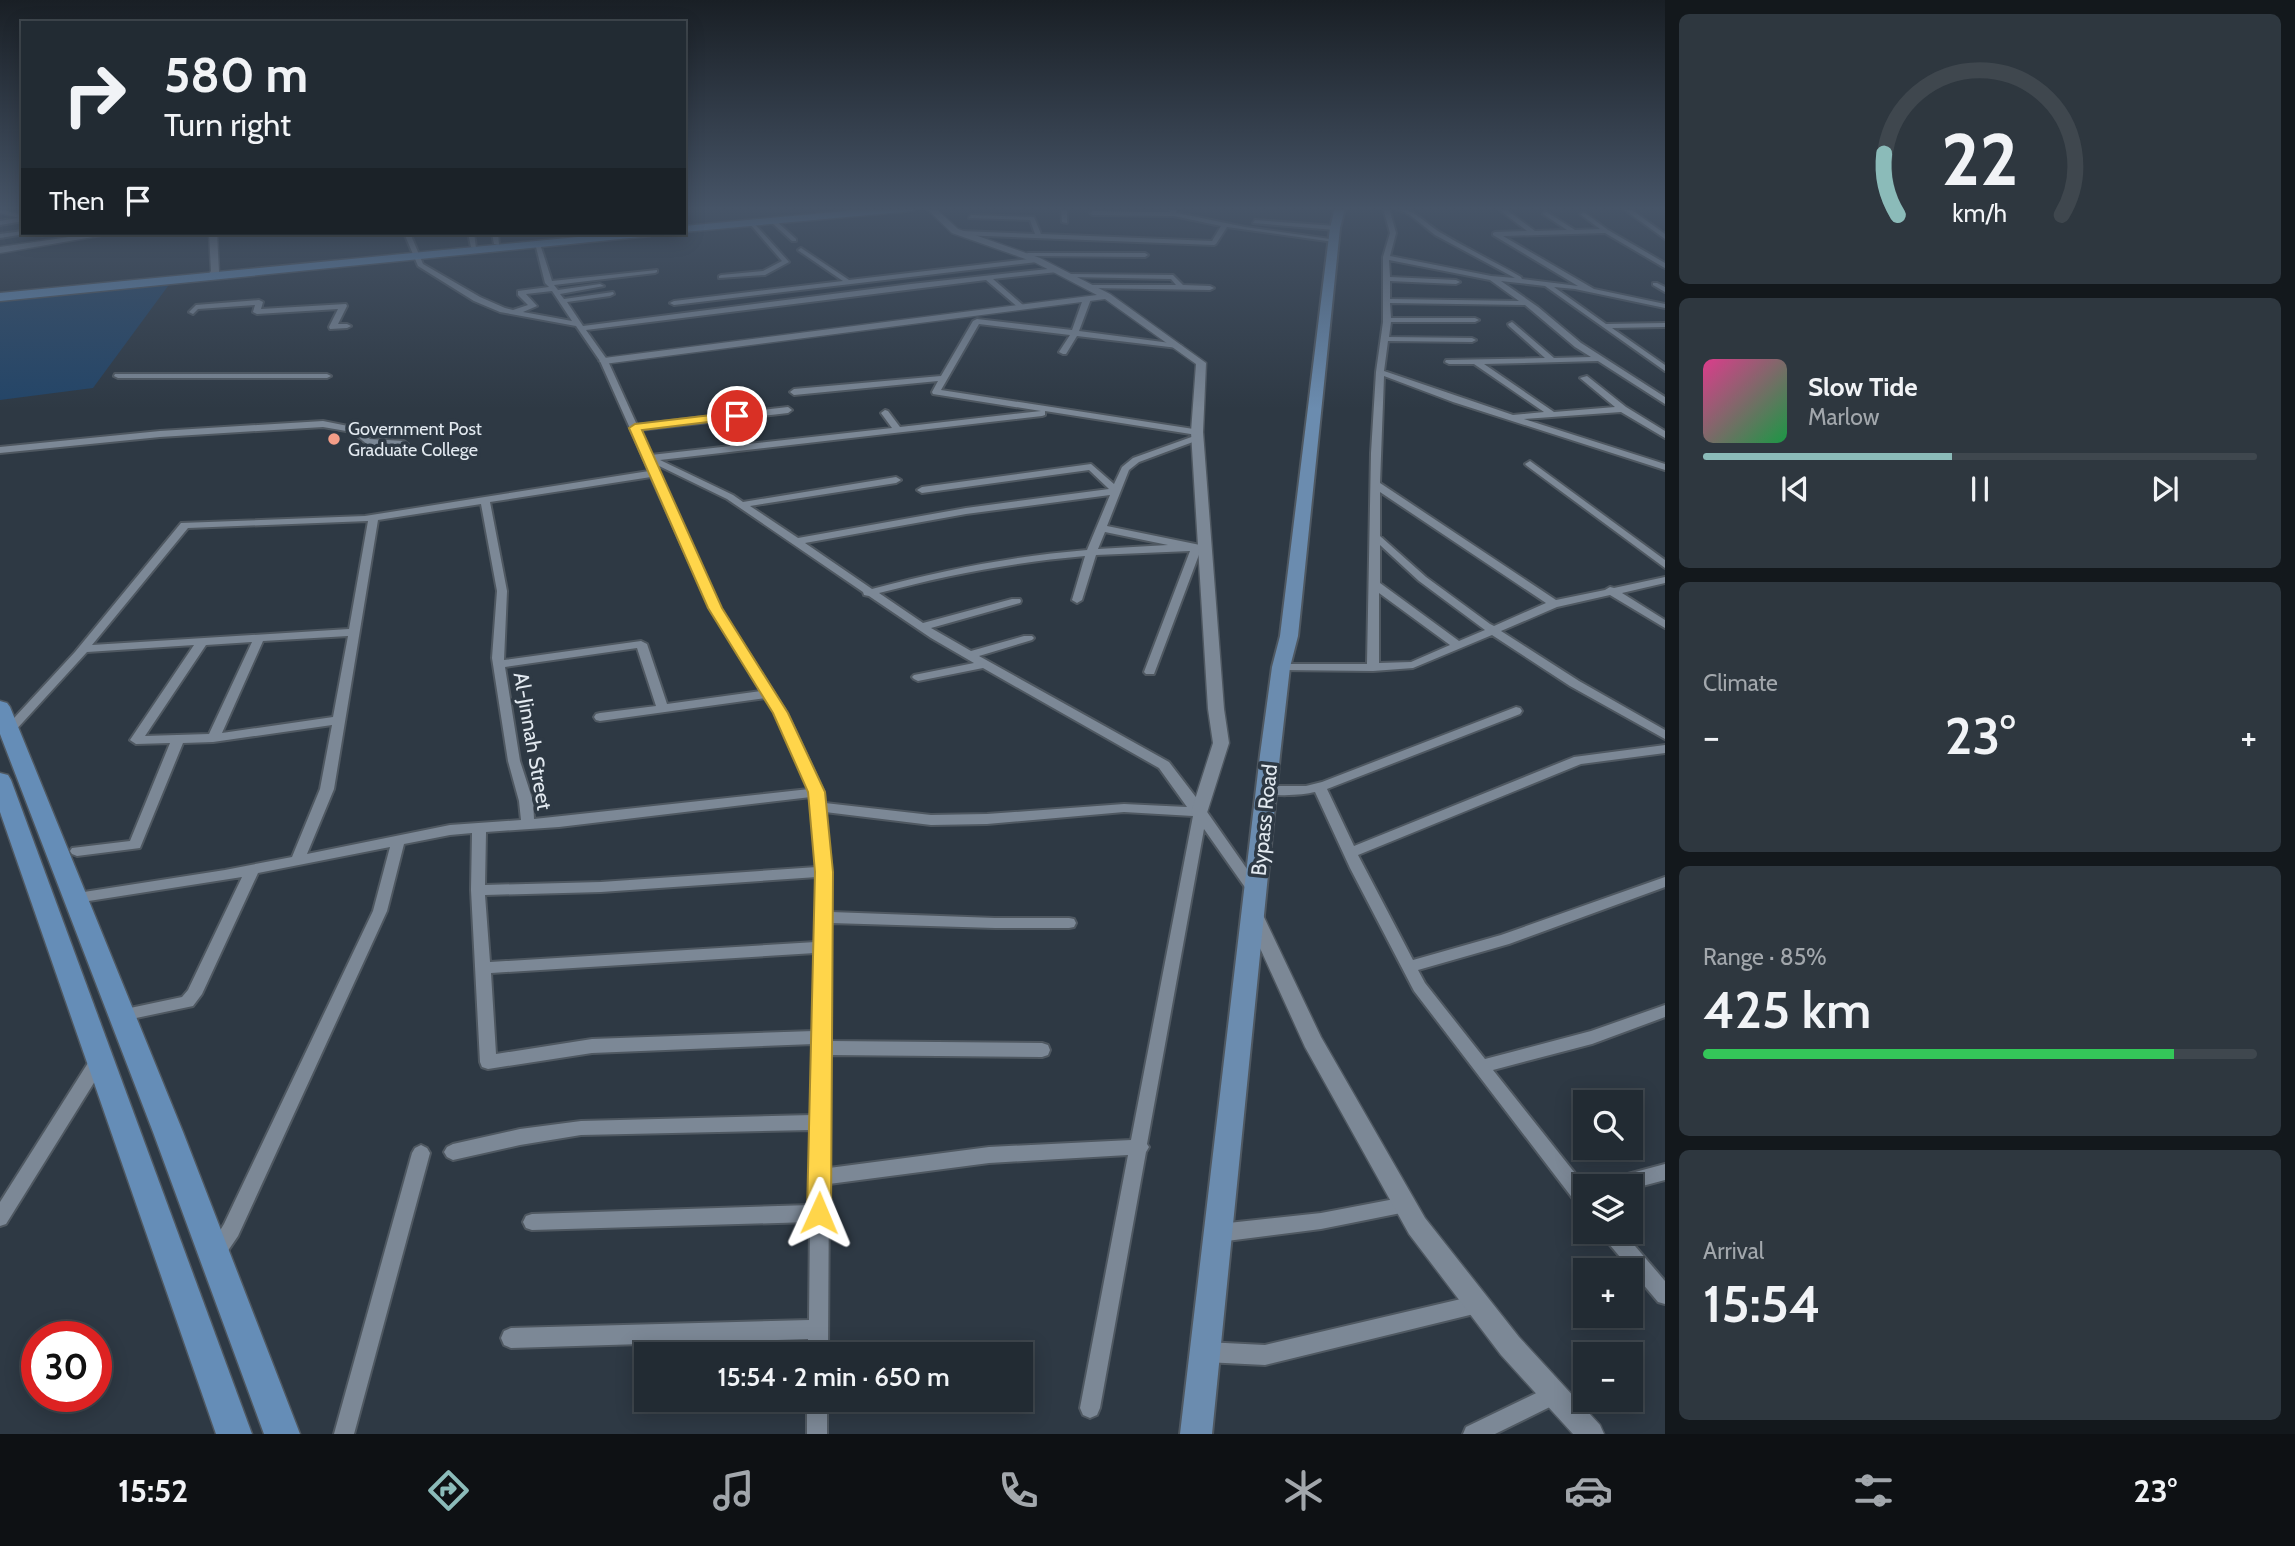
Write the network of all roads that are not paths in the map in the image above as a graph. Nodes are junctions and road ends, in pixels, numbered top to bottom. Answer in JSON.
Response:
{"nodes":[{"id":1,"x":204,"y":275,"type":"edge"},
{"id":2,"x":437,"y":275,"type":"edge"},
{"id":3,"x":555,"y":275,"type":"edge"},
{"id":4,"x":635,"y":275,"type":"edge"},
{"id":5,"x":743,"y":275,"type":"edge"},
{"id":6,"x":838,"y":275,"type":"edge"},
{"id":7,"x":895,"y":275,"type":"edge"},
{"id":8,"x":1015,"y":275,"type":"edge"},
{"id":9,"x":1330,"y":275,"type":"edge"},
{"id":10,"x":1386,"y":275,"type":"edge"},
{"id":11,"x":1476,"y":275,"type":"edge"},
{"id":12,"x":1514,"y":275,"type":"edge"},
{"id":13,"x":1564,"y":275,"type":"edge"},
{"id":14,"x":1070,"y":276,"type":"joint"},
{"id":15,"x":720,"y":277,"type":"dead end"},
{"id":16,"x":988,"y":278,"type":"junction"},
{"id":17,"x":1491,"y":278,"type":"junction"},
{"id":18,"x":1386,"y":279,"type":"junction"},
{"id":19,"x":846,"y":280,"type":"junction"},
{"id":20,"x":1526,"y":281,"type":"junction"},
{"id":21,"x":1456,"y":282,"type":"dead end"},
{"id":22,"x":1543,"y":282,"type":"junction"},
{"id":23,"x":1655,"y":285,"type":"dead end"},
{"id":24,"x":600,"y":286,"type":"dead end"},
{"id":25,"x":1181,"y":286,"type":"junction"},
{"id":26,"x":1210,"y":288,"type":"dead end"},
{"id":27,"x":1591,"y":290,"type":"junction"},
{"id":28,"x":1665,"y":290,"type":"edge"},
{"id":29,"x":555,"y":291,"type":"junction"},
{"id":30,"x":1087,"y":292,"type":"junction"},
{"id":31,"x":610,"y":294,"type":"dead end"},
{"id":32,"x":0,"y":295,"type":"edge"},
{"id":33,"x":1387,"y":301,"type":"junction"},
{"id":34,"x":674,"y":303,"type":"dead end"},
{"id":35,"x":1526,"y":303,"type":"junction"},
{"id":36,"x":1665,"y":306,"type":"edge"},
{"id":37,"x":1020,"y":307,"type":"junction"},
{"id":38,"x":193,"y":312,"type":"dead end"},
{"id":39,"x":512,"y":312,"type":"junction"},
{"id":40,"x":1387,"y":320,"type":"junction"},
{"id":41,"x":1475,"y":320,"type":"dead end"},
{"id":42,"x":1512,"y":324,"type":"dead end"},
{"id":43,"x":1665,"y":325,"type":"edge"},
{"id":44,"x":347,"y":326,"type":"dead end"},
{"id":45,"x":1606,"y":326,"type":"junction"},
{"id":46,"x":581,"y":327,"type":"junction"},
{"id":47,"x":1074,"y":334,"type":"junction"},
{"id":48,"x":1385,"y":340,"type":"junction"},
{"id":49,"x":1472,"y":340,"type":"dead end"},
{"id":50,"x":1178,"y":346,"type":"junction"},
{"id":51,"x":1063,"y":352,"type":"dead end"},
{"id":52,"x":1600,"y":359,"type":"junction"},
{"id":53,"x":1552,"y":360,"type":"junction"},
{"id":54,"x":604,"y":361,"type":"junction"},
{"id":55,"x":1475,"y":361,"type":"junction"},
{"id":56,"x":1449,"y":362,"type":"dead end"},
{"id":57,"x":1665,"y":369,"type":"edge"},
{"id":58,"x":138,"y":372,"type":"dead end"},
{"id":59,"x":1380,"y":372,"type":"junction"},
{"id":60,"x":118,"y":376,"type":"dead end"},
{"id":61,"x":944,"y":378,"type":"junction"},
{"id":62,"x":1584,"y":378,"type":"dead end"},
{"id":63,"x":794,"y":392,"type":"dead end"},
{"id":64,"x":1665,"y":401,"type":"edge"},
{"id":65,"x":1623,"y":409,"type":"junction"},
{"id":66,"x":788,"y":410,"type":"dead end"},
{"id":67,"x":1059,"y":411,"type":"junction"},
{"id":68,"x":885,"y":413,"type":"dead end"},
{"id":69,"x":1552,"y":414,"type":"junction"},
{"id":70,"x":1509,"y":418,"type":"junction"},
{"id":71,"x":635,"y":428,"type":"junction"},
{"id":72,"x":898,"y":430,"type":"junction"},
{"id":73,"x":1198,"y":434,"type":"junction"},
{"id":74,"x":1665,"y":435,"type":"edge"},
{"id":75,"x":404,"y":444,"type":"dead end"},
{"id":76,"x":0,"y":450,"type":"edge"},
{"id":77,"x":649,"y":458,"type":"junction"},
{"id":78,"x":1530,"y":464,"type":"dead end"},
{"id":79,"x":1665,"y":467,"type":"edge"},
{"id":80,"x":656,"y":473,"type":"junction"},
{"id":81,"x":896,"y":480,"type":"dead end"},
{"id":82,"x":1375,"y":484,"type":"junction"},
{"id":83,"x":922,"y":490,"type":"dead end"},
{"id":84,"x":1115,"y":491,"type":"junction"},
{"id":85,"x":485,"y":499,"type":"junction"},
{"id":86,"x":741,"y":505,"type":"junction"},
{"id":87,"x":374,"y":517,"type":"junction"},
{"id":88,"x":1101,"y":527,"type":"junction"},
{"id":89,"x":1374,"y":536,"type":"junction"},
{"id":90,"x":795,"y":542,"type":"junction"},
{"id":91,"x":1201,"y":548,"type":"junction"},
{"id":92,"x":1092,"y":551,"type":"junction"},
{"id":93,"x":1665,"y":565,"type":"edge"},
{"id":94,"x":1665,"y":580,"type":"edge"},
{"id":95,"x":1373,"y":583,"type":"junction"},
{"id":96,"x":1610,"y":590,"type":"junction"},
{"id":97,"x":868,"y":593,"type":"junction"},
{"id":98,"x":1077,"y":600,"type":"dead end"},
{"id":99,"x":1016,"y":601,"type":"dead end"},
{"id":100,"x":1554,"y":604,"type":"junction"},
{"id":101,"x":1665,"y":625,"type":"edge"},
{"id":102,"x":922,"y":627,"type":"junction"},
{"id":103,"x":1493,"y":629,"type":"junction"},
{"id":104,"x":354,"y":632,"type":"junction"},
{"id":105,"x":259,"y":638,"type":"junction"},
{"id":106,"x":1028,"y":638,"type":"dead end"},
{"id":107,"x":202,"y":642,"type":"junction"},
{"id":108,"x":1457,"y":645,"type":"junction"},
{"id":109,"x":83,"y":649,"type":"junction"},
{"id":110,"x":971,"y":655,"type":"junction"},
{"id":111,"x":499,"y":664,"type":"junction"},
{"id":112,"x":986,"y":664,"type":"junction"},
{"id":113,"x":1281,"y":667,"type":"junction"},
{"id":114,"x":1373,"y":668,"type":"junction"},
{"id":115,"x":1150,"y":671,"type":"dead end"},
{"id":116,"x":918,"y":677,"type":"dead end"},
{"id":117,"x":769,"y":694,"type":"junction"},
{"id":118,"x":663,"y":709,"type":"junction"},
{"id":119,"x":1516,"y":711,"type":"dead end"},
{"id":120,"x":600,"y":718,"type":"dead end"},
{"id":121,"x":4,"y":719,"type":"edge"},
{"id":122,"x":339,"y":720,"type":"junction"},
{"id":123,"x":1665,"y":735,"type":"edge"},
{"id":124,"x":213,"y":738,"type":"junction"},
{"id":125,"x":178,"y":739,"type":"junction"},
{"id":126,"x":1665,"y":749,"type":"edge"},
{"id":127,"x":1320,"y":786,"type":"junction"},
{"id":128,"x":1267,"y":790,"type":"junction"},
{"id":129,"x":2,"y":792,"type":"edge"},
{"id":130,"x":817,"y":792,"type":"junction"},
{"id":131,"x":818,"y":807,"type":"junction"},
{"id":132,"x":1200,"y":812,"type":"junction"},
{"id":133,"x":528,"y":824,"type":"junction"},
{"id":134,"x":480,"y":830,"type":"junction"},
{"id":135,"x":398,"y":841,"type":"junction"},
{"id":136,"x":76,"y":851,"type":"dead end"},
{"id":137,"x":1350,"y":853,"type":"junction"},
{"id":138,"x":297,"y":862,"type":"junction"},
{"id":139,"x":251,"y":871,"type":"junction"},
{"id":140,"x":824,"y":872,"type":"junction"},
{"id":141,"x":1665,"y":882,"type":"edge"},
{"id":142,"x":478,"y":890,"type":"junction"},
{"id":143,"x":76,"y":898,"type":"junction"},
{"id":144,"x":1255,"y":904,"type":"junction"},
{"id":145,"x":823,"y":917,"type":"junction"},
{"id":146,"x":1069,"y":923,"type":"dead end"},
{"id":147,"x":822,"y":947,"type":"junction"},
{"id":148,"x":1409,"y":967,"type":"junction"},
{"id":149,"x":482,"y":968,"type":"junction"},
{"id":150,"x":1665,"y":1011,"type":"edge"},
{"id":151,"x":122,"y":1015,"type":"junction"},
{"id":152,"x":821,"y":1043,"type":"junction"},
{"id":153,"x":1042,"y":1050,"type":"dead end"},
{"id":154,"x":101,"y":1057,"type":"junction"},
{"id":155,"x":1481,"y":1067,"type":"junction"},
{"id":156,"x":820,"y":1122,"type":"junction"},
{"id":157,"x":1140,"y":1147,"type":"junction"},
{"id":158,"x":453,"y":1152,"type":"dead end"},
{"id":159,"x":421,"y":1153,"type":"dead end"},
{"id":160,"x":1665,"y":1172,"type":"edge"},
{"id":161,"x":820,"y":1177,"type":"junction"},
{"id":162,"x":1643,"y":1178,"type":"edge"},
{"id":163,"x":1573,"y":1184,"type":"edge"},
{"id":164,"x":1405,"y":1205,"type":"junction"},
{"id":165,"x":819,"y":1213,"type":"junction"},
{"id":166,"x":0,"y":1219,"type":"edge"},
{"id":167,"x":532,"y":1222,"type":"dead end"},
{"id":168,"x":1219,"y":1233,"type":"junction"},
{"id":169,"x":1621,"y":1244,"type":"edge"},
{"id":170,"x":214,"y":1254,"type":"junction"},
{"id":171,"x":1665,"y":1295,"type":"edge"},
{"id":172,"x":1478,"y":1304,"type":"junction"},
{"id":173,"x":818,"y":1329,"type":"junction"},
{"id":174,"x":511,"y":1338,"type":"dead end"},
{"id":175,"x":818,"y":1342,"type":"edge"},
{"id":176,"x":1205,"y":1352,"type":"junction"},
{"id":177,"x":1555,"y":1394,"type":"junction"},
{"id":178,"x":1090,"y":1408,"type":"dead end"},
{"id":179,"x":817,"y":1412,"type":"edge"},
{"id":180,"x":234,"y":1434,"type":"edge"},
{"id":181,"x":282,"y":1434,"type":"edge"},
{"id":182,"x":344,"y":1434,"type":"edge"},
{"id":183,"x":817,"y":1434,"type":"edge"},
{"id":184,"x":1196,"y":1434,"type":"edge"},
{"id":185,"x":1473,"y":1434,"type":"edge"},
{"id":186,"x":1591,"y":1434,"type":"edge"}],
"edges":[{"from":1,"to":32,"type":"highway"},
{"from":2,"to":39,"type":"street"},
{"from":3,"to":29,"type":"street"},
{"from":4,"to":29,"type":"street"},
{"from":5,"to":15,"type":"street"},
{"from":6,"to":19,"type":"street"},
{"from":7,"to":19,"type":"street"},
{"from":8,"to":16,"type":"street"},
{"from":9,"to":113,"type":"main road","name":"Bypass Road"},
{"from":10,"to":18,"type":"street"},
{"from":11,"to":17,"type":"street"},
{"from":12,"to":20,"type":"street"},
{"from":13,"to":27,"type":"street"},
{"from":14,"to":25,"type":"street"},
{"from":14,"to":30,"type":"street"},
{"from":16,"to":37,"type":"street"},
{"from":16,"to":46,"type":"street"},
{"from":17,"to":20,"type":"street"},
{"from":17,"to":35,"type":"street"},
{"from":18,"to":21,"type":"street"},
{"from":18,"to":33,"type":"street"},
{"from":19,"to":34,"type":"street"},
{"from":20,"to":22,"type":"street"},
{"from":22,"to":27,"type":"street"},
{"from":22,"to":45,"type":"street"},
{"from":23,"to":28,"type":"street"},
{"from":24,"to":29,"type":"street"},
{"from":25,"to":26,"type":"street"},
{"from":25,"to":30,"type":"street"},
{"from":27,"to":36,"type":"street"},
{"from":29,"to":31,"type":"street"},
{"from":29,"to":39,"type":"street"},
{"from":29,"to":46,"type":"street"},
{"from":30,"to":37,"type":"street"},
{"from":30,"to":47,"type":"street"},
{"from":30,"to":50,"type":"street"},
{"from":33,"to":35,"type":"street"},
{"from":33,"to":40,"type":"street"},
{"from":35,"to":52,"type":"street"},
{"from":37,"to":54,"type":"street"},
{"from":38,"to":44,"type":"street"},
{"from":39,"to":46,"type":"street"},
{"from":40,"to":41,"type":"street"},
{"from":40,"to":48,"type":"street"},
{"from":42,"to":53,"type":"street"},
{"from":43,"to":45,"type":"street"},
{"from":45,"to":57,"type":"street"},
{"from":46,"to":54,"type":"street"},
{"from":47,"to":50,"type":"street"},
{"from":47,"to":51,"type":"street"},
{"from":47,"to":61,"type":"street"},
{"from":48,"to":49,"type":"street"},
{"from":48,"to":59,"type":"street"},
{"from":50,"to":73,"type":"street"},
{"from":52,"to":53,"type":"street"},
{"from":52,"to":64,"type":"street"},
{"from":53,"to":55,"type":"street"},
{"from":54,"to":71,"type":"street"},
{"from":55,"to":56,"type":"street"},
{"from":55,"to":69,"type":"street"},
{"from":58,"to":60,"type":"street"},
{"from":59,"to":70,"type":"street"},
{"from":59,"to":82,"type":"street"},
{"from":61,"to":63,"type":"street"},
{"from":61,"to":67,"type":"street"},
{"from":62,"to":65,"type":"street"},
{"from":65,"to":69,"type":"street"},
{"from":65,"to":74,"type":"street"},
{"from":66,"to":71,"type":"street"},
{"from":67,"to":72,"type":"street"},
{"from":67,"to":73,"type":"street"},
{"from":68,"to":72,"type":"street"},
{"from":69,"to":70,"type":"street"},
{"from":70,"to":79,"type":"street"},
{"from":71,"to":77,"type":"street"},
{"from":72,"to":77,"type":"street"},
{"from":73,"to":84,"type":"street"},
{"from":73,"to":91,"type":"street"},
{"from":75,"to":76,"type":"street"},
{"from":77,"to":80,"type":"street"},
{"from":77,"to":86,"type":"street"},
{"from":78,"to":93,"type":"street"},
{"from":80,"to":85,"type":"street"},
{"from":80,"to":117,"type":"street"},
{"from":81,"to":86,"type":"street"},
{"from":82,"to":89,"type":"street"},
{"from":82,"to":100,"type":"street"},
{"from":83,"to":84,"type":"street"},
{"from":84,"to":88,"type":"street"},
{"from":84,"to":90,"type":"street"},
{"from":85,"to":87,"type":"street"},
{"from":85,"to":111,"type":"street","name":"Al-Jinnah Street"},
{"from":86,"to":90,"type":"street"},
{"from":87,"to":104,"type":"street"},
{"from":87,"to":109,"type":"street"},
{"from":88,"to":91,"type":"street"},
{"from":88,"to":92,"type":"street"},
{"from":89,"to":95,"type":"street"},
{"from":89,"to":103,"type":"street"},
{"from":90,"to":97,"type":"street"},
{"from":91,"to":92,"type":"street"},
{"from":91,"to":115,"type":"street"},
{"from":91,"to":132,"type":"street"},
{"from":92,"to":97,"type":"street"},
{"from":92,"to":98,"type":"street"},
{"from":94,"to":96,"type":"street"},
{"from":95,"to":108,"type":"street"},
{"from":95,"to":114,"type":"street"},
{"from":96,"to":100,"type":"street"},
{"from":96,"to":101,"type":"street"},
{"from":97,"to":102,"type":"street"},
{"from":99,"to":102,"type":"street"},
{"from":100,"to":103,"type":"street"},
{"from":102,"to":110,"type":"street"},
{"from":103,"to":108,"type":"street"},
{"from":103,"to":123,"type":"street"},
{"from":104,"to":105,"type":"street"},
{"from":104,"to":122,"type":"street"},
{"from":105,"to":107,"type":"street"},
{"from":105,"to":124,"type":"street"},
{"from":106,"to":110,"type":"street"},
{"from":107,"to":109,"type":"street"},
{"from":107,"to":125,"type":"street"},
{"from":108,"to":114,"type":"street"},
{"from":109,"to":121,"type":"street"},
{"from":110,"to":112,"type":"street"},
{"from":111,"to":118,"type":"street"},
{"from":111,"to":133,"type":"street","name":"Al-Jinnah Street"},
{"from":112,"to":116,"type":"street"},
{"from":112,"to":132,"type":"street"},
{"from":113,"to":114,"type":"street"},
{"from":113,"to":128,"type":"main road","name":"Bypass Road"},
{"from":117,"to":118,"type":"street"},
{"from":117,"to":130,"type":"street"},
{"from":118,"to":120,"type":"street"},
{"from":119,"to":127,"type":"street"},
{"from":121,"to":143,"type":"highway"},
{"from":122,"to":124,"type":"street"},
{"from":122,"to":138,"type":"street"},
{"from":124,"to":125,"type":"street"},
{"from":125,"to":136,"type":"street"},
{"from":126,"to":137,"type":"street"},
{"from":127,"to":128,"type":"street"},
{"from":127,"to":137,"type":"street"},
{"from":128,"to":144,"type":"main road","name":"Bypass Road"},
{"from":129,"to":154,"type":"highway"},
{"from":130,"to":131,"type":"street"},
{"from":130,"to":133,"type":"street"},
{"from":131,"to":132,"type":"street"},
{"from":131,"to":140,"type":"street"},
{"from":132,"to":144,"type":"street"},
{"from":132,"to":157,"type":"street"},
{"from":133,"to":134,"type":"street"},
{"from":134,"to":135,"type":"street"},
{"from":134,"to":142,"type":"street"},
{"from":135,"to":138,"type":"street"},
{"from":135,"to":170,"type":"street"},
{"from":137,"to":148,"type":"street"},
{"from":138,"to":139,"type":"street"},
{"from":139,"to":143,"type":"street"},
{"from":139,"to":151,"type":"street"},
{"from":140,"to":142,"type":"street"},
{"from":140,"to":145,"type":"street"},
{"from":141,"to":148,"type":"street"},
{"from":142,"to":149,"type":"street"},
{"from":143,"to":151,"type":"highway"},
{"from":144,"to":164,"type":"street"},
{"from":144,"to":168,"type":"main road","name":"Bypass Road"},
{"from":145,"to":146,"type":"street"},
{"from":145,"to":147,"type":"street"},
{"from":147,"to":149,"type":"street"},
{"from":147,"to":152,"type":"street"},
{"from":148,"to":155,"type":"street"},
{"from":149,"to":152,"type":"street"},
{"from":150,"to":155,"type":"street"},
{"from":151,"to":170,"type":"highway"},
{"from":152,"to":153,"type":"street"},
{"from":152,"to":156,"type":"street"},
{"from":154,"to":166,"type":"street"},
{"from":154,"to":180,"type":"highway"},
{"from":155,"to":163,"type":"street"},
{"from":156,"to":158,"type":"street"},
{"from":156,"to":161,"type":"street"},
{"from":157,"to":161,"type":"street"},
{"from":157,"to":178,"type":"street"},
{"from":159,"to":182,"type":"street"},
{"from":160,"to":162,"type":"street"},
{"from":161,"to":165,"type":"street"},
{"from":164,"to":168,"type":"street"},
{"from":164,"to":172,"type":"street"},
{"from":165,"to":167,"type":"street"},
{"from":165,"to":173,"type":"street"},
{"from":168,"to":176,"type":"main road","name":"Bypass Road"},
{"from":169,"to":171,"type":"street"},
{"from":170,"to":181,"type":"highway"},
{"from":172,"to":176,"type":"street"},
{"from":172,"to":177,"type":"street"},
{"from":173,"to":174,"type":"street"},
{"from":173,"to":175,"type":"street"},
{"from":176,"to":184,"type":"main road","name":"Bypass Road"},
{"from":177,"to":185,"type":"street"},
{"from":177,"to":186,"type":"street"},
{"from":179,"to":183,"type":"street"}]}
